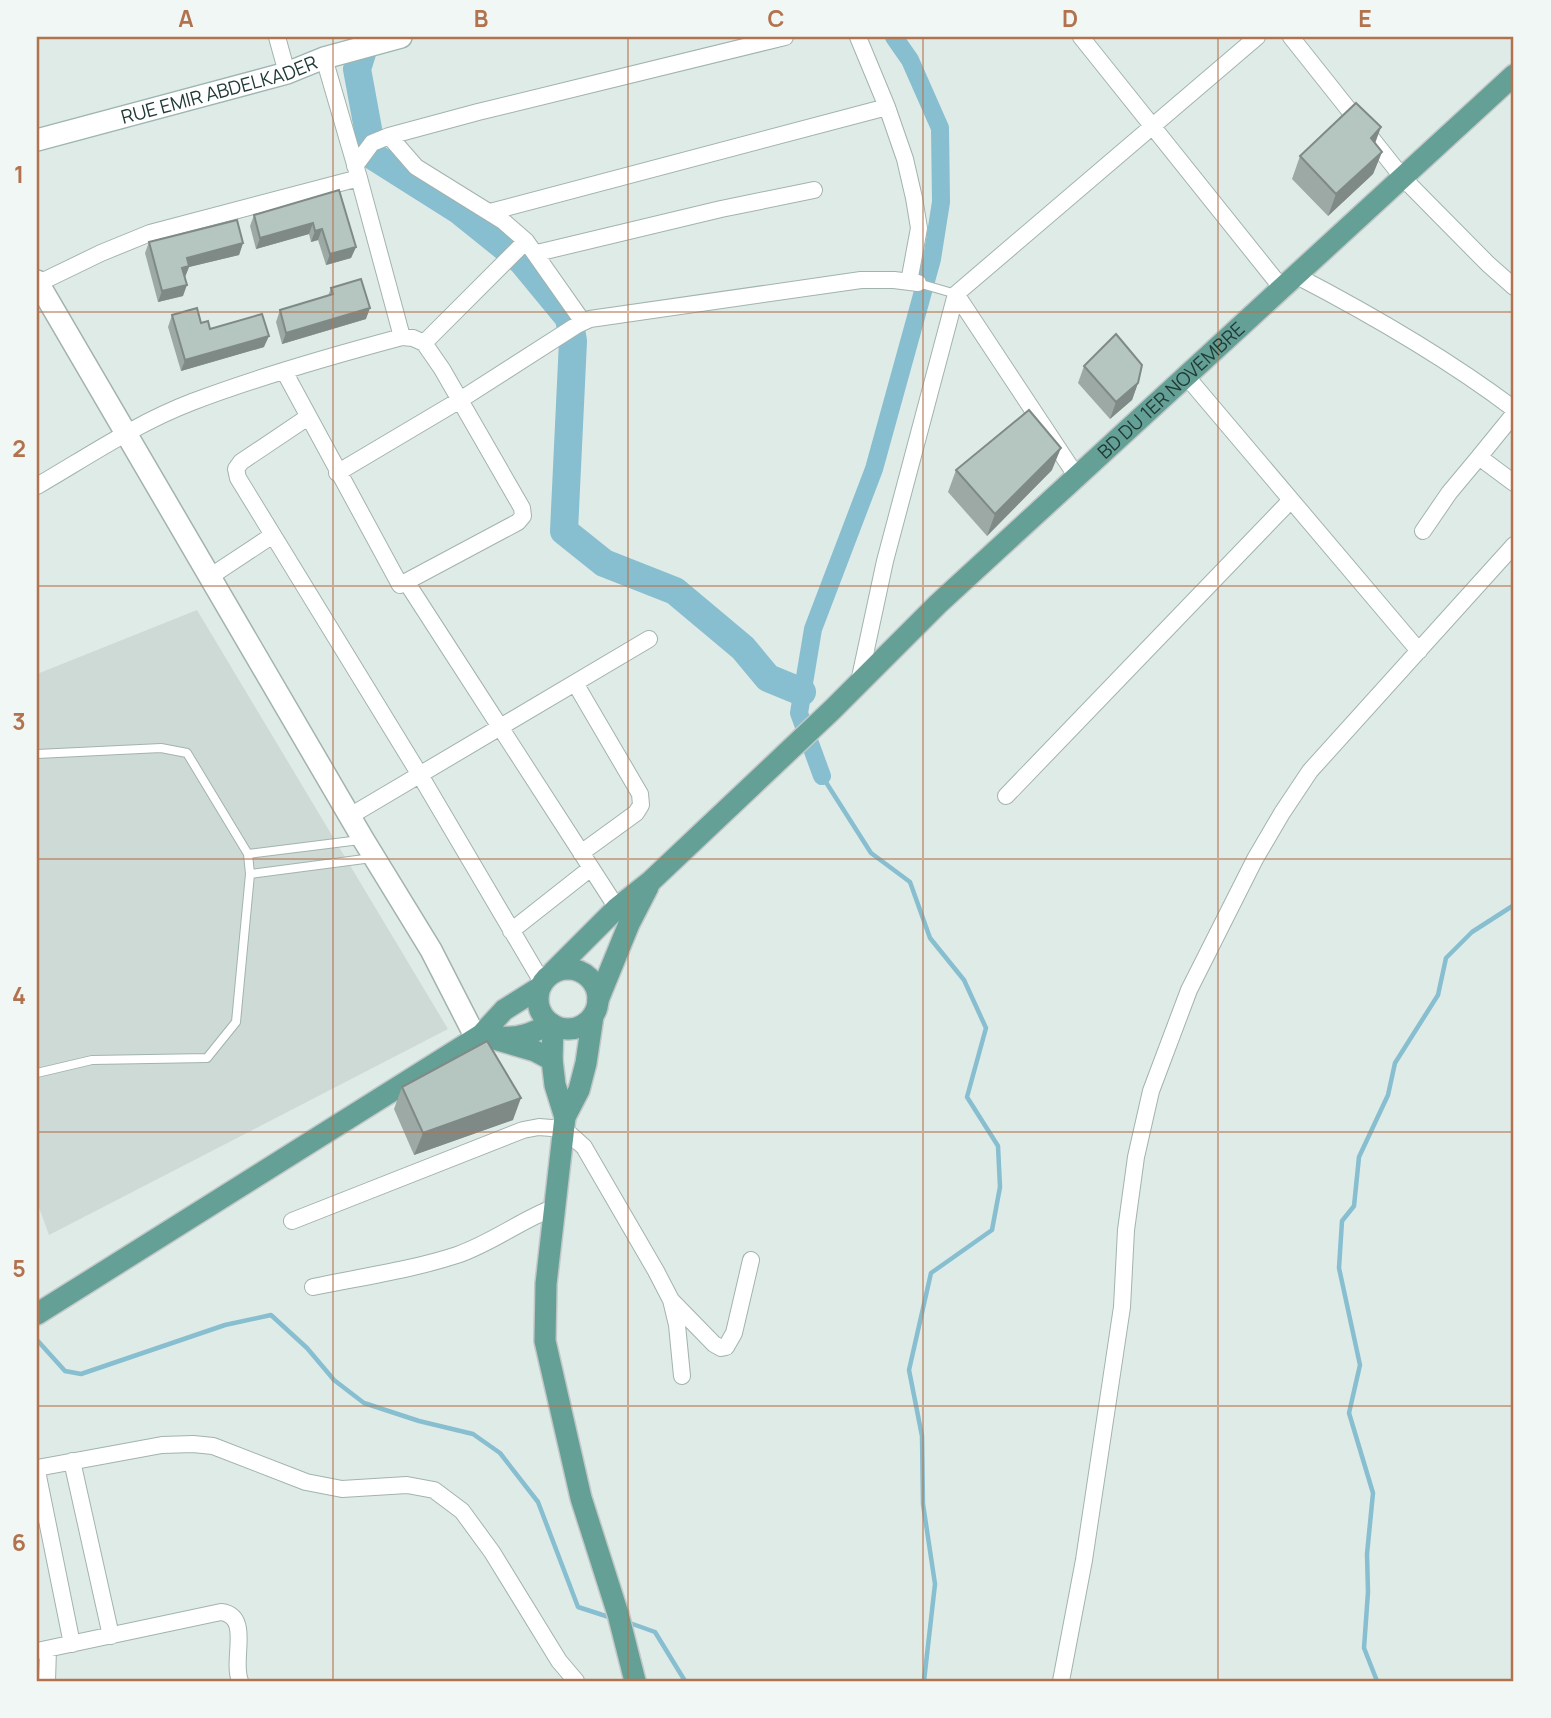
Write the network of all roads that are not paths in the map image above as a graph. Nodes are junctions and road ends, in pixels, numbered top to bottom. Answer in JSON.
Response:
{"nodes":[{"id":1,"x":276,"y":37,"type":"edge"},
{"id":2,"x":401,"y":37,"type":"edge"},
{"id":3,"x":785,"y":37,"type":"edge"},
{"id":4,"x":858,"y":37,"type":"edge"},
{"id":5,"x":1081,"y":37,"type":"edge"},
{"id":6,"x":1257,"y":37,"type":"edge"},
{"id":7,"x":1291,"y":37,"type":"edge"},
{"id":8,"x":324,"y":58,"type":"junction"},
{"id":9,"x":287,"y":73,"type":"junction"},
{"id":10,"x":1514,"y":75,"type":"edge"},
{"id":11,"x":887,"y":107,"type":"junction"},
{"id":12,"x":1152,"y":125,"type":"junction"},
{"id":13,"x":384,"y":137,"type":"junction"},
{"id":14,"x":37,"y":140,"type":"edge"},
{"id":15,"x":358,"y":167,"type":"junction"},
{"id":16,"x":1403,"y":178,"type":"junction"},
{"id":17,"x":814,"y":190,"type":"dead end"},
{"id":18,"x":490,"y":212,"type":"junction"},
{"id":19,"x":522,"y":250,"type":"junction"},
{"id":20,"x":1288,"y":281,"type":"junction"},
{"id":21,"x":37,"y":283,"type":"edge"},
{"id":22,"x":913,"y":283,"type":"junction"},
{"id":23,"x":1514,"y":287,"type":"edge"},
{"id":24,"x":956,"y":294,"type":"junction"},
{"id":25,"x":575,"y":326,"type":"junction"},
{"id":26,"x":402,"y":337,"type":"junction"},
{"id":27,"x":424,"y":343,"type":"junction"},
{"id":28,"x":284,"y":371,"type":"junction"},
{"id":29,"x":1186,"y":377,"type":"junction"},
{"id":30,"x":460,"y":400,"type":"junction"},
{"id":31,"x":1514,"y":412,"type":"edge"},
{"id":32,"x":308,"y":417,"type":"junction"},
{"id":33,"x":126,"y":434,"type":"junction"},
{"id":34,"x":1479,"y":457,"type":"junction"},
{"id":35,"x":337,"y":473,"type":"junction"},
{"id":36,"x":1077,"y":477,"type":"junction"},
{"id":37,"x":1514,"y":483,"type":"edge"},
{"id":38,"x":37,"y":486,"type":"edge"},
{"id":39,"x":1291,"y":500,"type":"junction"},
{"id":40,"x":1423,"y":531,"type":"dead end"},
{"id":41,"x":273,"y":535,"type":"junction"},
{"id":42,"x":1514,"y":545,"type":"edge"},
{"id":43,"x":211,"y":576,"type":"junction"},
{"id":44,"x":407,"y":583,"type":"junction"},
{"id":45,"x":649,"y":639,"type":"dead end"},
{"id":46,"x":1419,"y":650,"type":"junction"},
{"id":47,"x":859,"y":682,"type":"junction"},
{"id":48,"x":575,"y":683,"type":"junction"},
{"id":49,"x":498,"y":726,"type":"junction"},
{"id":50,"x":37,"y":754,"type":"edge"},
{"id":51,"x":419,"y":775,"type":"junction"},
{"id":52,"x":1006,"y":796,"type":"dead end"},
{"id":53,"x":350,"y":816,"type":"junction"},
{"id":54,"x":363,"y":839,"type":"junction"},
{"id":55,"x":582,"y":853,"type":"junction"},
{"id":56,"x":248,"y":854,"type":"junction"},
{"id":57,"x":375,"y":858,"type":"junction"},
{"id":58,"x":591,"y":868,"type":"junction"},
{"id":59,"x":250,"y":874,"type":"junction"},
{"id":60,"x":651,"y":881,"type":"junction"},
{"id":61,"x":617,"y":908,"type":"junction"},
{"id":62,"x":511,"y":931,"type":"junction"},
{"id":63,"x":545,"y":981,"type":"junction"},
{"id":64,"x":596,"y":1008,"type":"junction"},
{"id":65,"x":552,"y":1025,"type":"junction"},
{"id":66,"x":479,"y":1036,"type":"junction"},
{"id":67,"x":552,"y":1060,"type":"junction"},
{"id":68,"x":37,"y":1073,"type":"edge"},
{"id":69,"x":564,"y":1123,"type":"junction"},
{"id":70,"x":555,"y":1207,"type":"junction"},
{"id":71,"x":292,"y":1221,"type":"dead end"},
{"id":72,"x":751,"y":1260,"type":"dead end"},
{"id":73,"x":313,"y":1287,"type":"dead end"},
{"id":74,"x":671,"y":1300,"type":"junction"},
{"id":75,"x":37,"y":1314,"type":"edge"},
{"id":76,"x":682,"y":1376,"type":"dead end"},
{"id":77,"x":72,"y":1461,"type":"junction"},
{"id":78,"x":37,"y":1469,"type":"edge"},
{"id":79,"x":111,"y":1636,"type":"junction"},
{"id":80,"x":72,"y":1644,"type":"junction"},
{"id":81,"x":43,"y":1650,"type":"edge"},
{"id":82,"x":634,"y":1680,"type":"edge"},
{"id":83,"x":47,"y":1681,"type":"edge"},
{"id":84,"x":240,"y":1681,"type":"edge"},
{"id":85,"x":576,"y":1681,"type":"edge"},
{"id":86,"x":1061,"y":1681,"type":"edge"}],
"edges":[{"from":1,"to":9,"type":"street"},
{"from":2,"to":8,"type":"street","name":"RUE EMIR ABDELKADER"},
{"from":3,"to":13,"type":"street"},
{"from":4,"to":11,"type":"street"},
{"from":5,"to":12,"type":"street"},
{"from":6,"to":12,"type":"street"},
{"from":7,"to":16,"type":"street"},
{"from":8,"to":9,"type":"street","name":"RUE EMIR ABDELKADER"},
{"from":8,"to":15,"type":"street"},
{"from":9,"to":14,"type":"street","name":"RUE EMIR ABDELKADER"},
{"from":10,"to":16,"type":"main road","name":"BD DU 1ER NOVEMBRE"},
{"from":11,"to":18,"type":"street"},
{"from":11,"to":22,"type":"street"},
{"from":12,"to":20,"type":"street"},
{"from":12,"to":24,"type":"street"},
{"from":13,"to":15,"type":"street"},
{"from":13,"to":18,"type":"street"},
{"from":15,"to":21,"type":"street"},
{"from":15,"to":26,"type":"street"},
{"from":16,"to":20,"type":"main road","name":"BD DU 1ER NOVEMBRE"},
{"from":16,"to":23,"type":"street"},
{"from":17,"to":19,"type":"street"},
{"from":18,"to":19,"type":"street"},
{"from":19,"to":25,"type":"street"},
{"from":19,"to":27,"type":"street"},
{"from":20,"to":29,"type":"main road","name":"BD DU 1ER NOVEMBRE"},
{"from":20,"to":31,"type":"street"},
{"from":21,"to":33,"type":"street"},
{"from":22,"to":24,"type":"lane"},
{"from":22,"to":25,"type":"street"},
{"from":24,"to":36,"type":"street"},
{"from":24,"to":47,"type":"street"},
{"from":25,"to":30,"type":"street"},
{"from":26,"to":27,"type":"street"},
{"from":26,"to":28,"type":"street"},
{"from":27,"to":30,"type":"street"},
{"from":28,"to":32,"type":"street"},
{"from":28,"to":33,"type":"street"},
{"from":29,"to":36,"type":"main road","name":"BD DU 1ER NOVEMBRE"},
{"from":29,"to":39,"type":"street"},
{"from":30,"to":35,"type":"street"},
{"from":30,"to":44,"type":"street"},
{"from":31,"to":34,"type":"street"},
{"from":32,"to":35,"type":"street"},
{"from":32,"to":41,"type":"street"},
{"from":33,"to":38,"type":"street"},
{"from":33,"to":43,"type":"street"},
{"from":34,"to":37,"type":"street"},
{"from":34,"to":40,"type":"street"},
{"from":35,"to":44,"type":"street"},
{"from":36,"to":47,"type":"main road","name":"BD DU 1ER NOVEMBRE"},
{"from":39,"to":46,"type":"street"},
{"from":39,"to":52,"type":"street"},
{"from":41,"to":43,"type":"street"},
{"from":41,"to":51,"type":"street"},
{"from":42,"to":46,"type":"street"},
{"from":43,"to":53,"type":"street"},
{"from":44,"to":49,"type":"street"},
{"from":45,"to":48,"type":"street"},
{"from":46,"to":86,"type":"street"},
{"from":47,"to":60,"type":"main road","name":"BD DU 1ER NOVEMBRE"},
{"from":48,"to":49,"type":"street"},
{"from":48,"to":55,"type":"street"},
{"from":49,"to":51,"type":"street"},
{"from":49,"to":55,"type":"street"},
{"from":50,"to":56,"type":"lane"},
{"from":51,"to":53,"type":"street"},
{"from":51,"to":62,"type":"street"},
{"from":53,"to":54,"type":"street"},
{"from":54,"to":56,"type":"lane"},
{"from":54,"to":57,"type":"street"},
{"from":55,"to":58,"type":"street"},
{"from":56,"to":59,"type":"lane"},
{"from":57,"to":59,"type":"lane"},
{"from":57,"to":66,"type":"street"},
{"from":58,"to":61,"type":"street"},
{"from":58,"to":62,"type":"street"},
{"from":59,"to":68,"type":"lane"},
{"from":60,"to":61,"type":"main road"},
{"from":60,"to":64,"type":"main road"},
{"from":61,"to":63,"type":"main road"},
{"from":62,"to":63,"type":"street"},
{"from":63,"to":64,"type":"main road"},
{"from":63,"to":65,"type":"main road"},
{"from":63,"to":66,"type":"main road"},
{"from":64,"to":65,"type":"main road"},
{"from":64,"to":69,"type":"main road"},
{"from":65,"to":66,"type":"main road"},
{"from":65,"to":67,"type":"main road"},
{"from":66,"to":67,"type":"main road"},
{"from":66,"to":75,"type":"main road"},
{"from":67,"to":69,"type":"main road"},
{"from":69,"to":70,"type":"main road"},
{"from":69,"to":71,"type":"street"},
{"from":69,"to":74,"type":"street"},
{"from":70,"to":73,"type":"street"},
{"from":70,"to":82,"type":"main road"},
{"from":72,"to":74,"type":"street"},
{"from":74,"to":76,"type":"street"},
{"from":77,"to":78,"type":"street"},
{"from":77,"to":79,"type":"street"},
{"from":77,"to":85,"type":"street"},
{"from":78,"to":80,"type":"street"},
{"from":79,"to":80,"type":"street"},
{"from":79,"to":84,"type":"street"},
{"from":80,"to":81,"type":"street"},
{"from":81,"to":83,"type":"street"}]}
